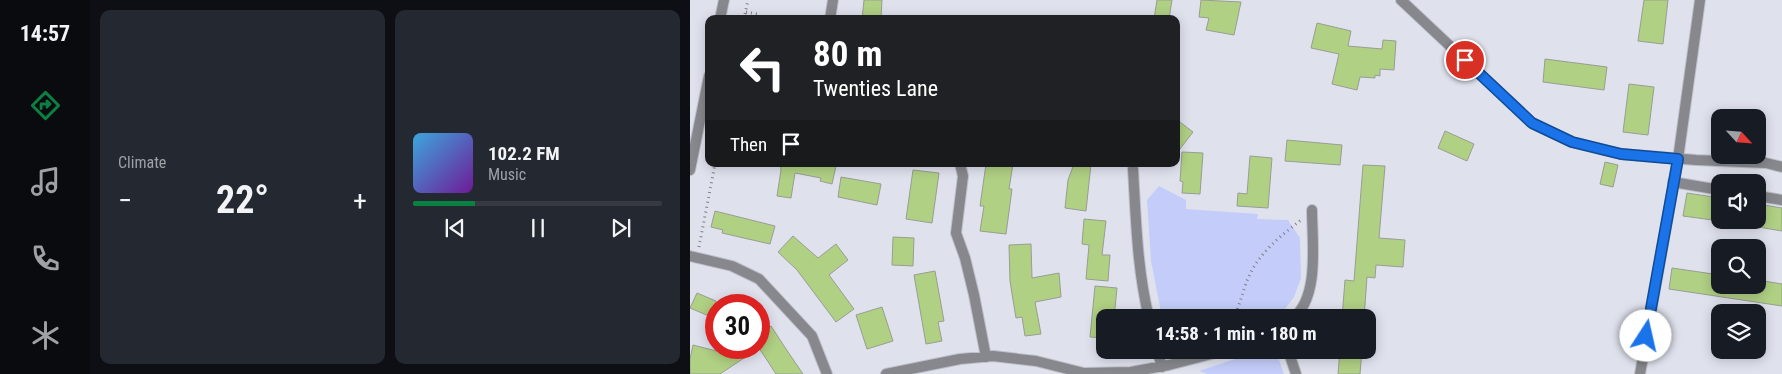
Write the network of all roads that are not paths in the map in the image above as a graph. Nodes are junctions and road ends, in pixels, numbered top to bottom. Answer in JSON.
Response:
{"nodes":[{"id":1,"x":724,"y":0,"type":"edge"},
{"id":2,"x":833,"y":0,"type":"edge"},
{"id":3,"x":1401,"y":0,"type":"edge"},
{"id":4,"x":1700,"y":0,"type":"edge"},
{"id":5,"x":721,"y":15,"type":"edge"},
{"id":6,"x":831,"y":15,"type":"edge"},
{"id":7,"x":705,"y":101,"type":"edge"},
{"id":8,"x":1678,"y":159,"type":"junction"},
{"id":9,"x":961,"y":167,"type":"edge"},
{"id":10,"x":1782,"y":167,"type":"edge"},
{"id":11,"x":1133,"y":169,"type":"dead end"},
{"id":12,"x":690,"y":170,"type":"edge"},
{"id":13,"x":1673,"y":182,"type":"junction"},
{"id":14,"x":1711,"y":188,"type":"edge"},
{"id":15,"x":1766,"y":197,"type":"edge"},
{"id":16,"x":1782,"y":200,"type":"edge"},
{"id":17,"x":1312,"y":210,"type":"road end"},
{"id":18,"x":693,"y":257,"type":"edge"},
{"id":19,"x":1147,"y":309,"type":"edge"},
{"id":20,"x":1301,"y":309,"type":"edge"},
{"id":21,"x":986,"y":357,"type":"junction"},
{"id":22,"x":1160,"y":359,"type":"edge"},
{"id":23,"x":1193,"y":359,"type":"edge"},
{"id":24,"x":1291,"y":359,"type":"edge"},
{"id":25,"x":1162,"y":367,"type":"junction"},
{"id":26,"x":827,"y":374,"type":"edge"},
{"id":27,"x":886,"y":374,"type":"edge"},
{"id":28,"x":1296,"y":374,"type":"edge"},
{"id":29,"x":1640,"y":374,"type":"edge"}],
"edges":[{"from":1,"to":5,"type":"street"},
{"from":2,"to":6,"type":"street"},
{"from":3,"to":8,"type":"street"},
{"from":4,"to":8,"type":"street"},
{"from":7,"to":12,"type":"street"},
{"from":8,"to":10,"type":"street"},
{"from":8,"to":13,"type":"street"},
{"from":9,"to":21,"type":"street"},
{"from":11,"to":19,"type":"street"},
{"from":13,"to":14,"type":"street"},
{"from":13,"to":29,"type":"street"},
{"from":15,"to":16,"type":"street"},
{"from":17,"to":20,"type":"street"},
{"from":18,"to":26,"type":"street"},
{"from":21,"to":25,"type":"street"},
{"from":21,"to":27,"type":"street"},
{"from":22,"to":25,"type":"street"},
{"from":23,"to":25,"type":"street"},
{"from":24,"to":28,"type":"street"}]}
